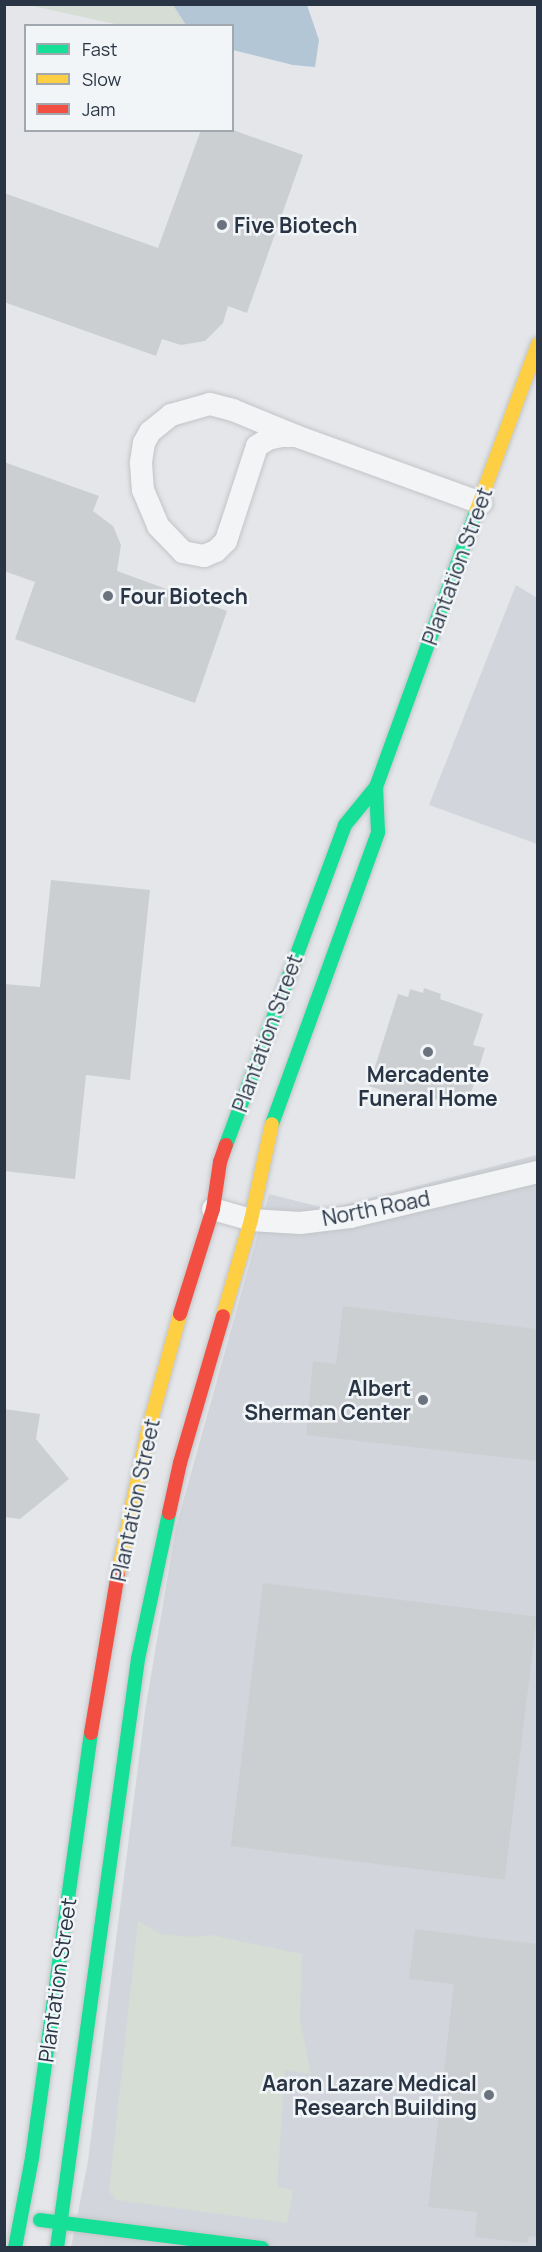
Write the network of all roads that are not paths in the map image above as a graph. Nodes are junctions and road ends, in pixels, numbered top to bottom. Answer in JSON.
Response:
{"nodes":[{"id":1,"x":537,"y":344,"type":"edge"},
{"id":2,"x":296,"y":436,"type":"junction"},
{"id":3,"x":481,"y":502,"type":"junction"},
{"id":4,"x":376,"y":788,"type":"junction"},
{"id":5,"x":537,"y":1172,"type":"edge"},
{"id":6,"x":213,"y":1209,"type":"junction"},
{"id":7,"x":250,"y":1220,"type":"junction"},
{"id":8,"x":12,"y":2215,"type":"edge"},
{"id":9,"x":61,"y":2224,"type":"junction"},
{"id":10,"x":15,"y":2247,"type":"edge"},
{"id":11,"x":57,"y":2247,"type":"edge"},
{"id":12,"x":262,"y":2247,"type":"edge"}],
"edges":[{"from":1,"to":3,"type":"main road","name":"Plantation Street"},
{"from":2,"to":2,"type":"street"},
{"from":2,"to":3,"type":"street"},
{"from":3,"to":4,"type":"main road","name":"Plantation Street"},
{"from":4,"to":6,"type":"main road","name":"Plantation Street"},
{"from":4,"to":7,"type":"main road","name":"Plantation Street"},
{"from":5,"to":7,"type":"street","name":"North Road"},
{"from":6,"to":7,"type":"street","name":"North Road"},
{"from":6,"to":8,"type":"main road","name":"Plantation Street"},
{"from":7,"to":9,"type":"main road","name":"Plantation Street"},
{"from":8,"to":9,"type":"main road"},
{"from":8,"to":10,"type":"main road","name":"Plantation Street"},
{"from":9,"to":11,"type":"main road","name":"Plantation Street"},
{"from":9,"to":12,"type":"main road"}]}
